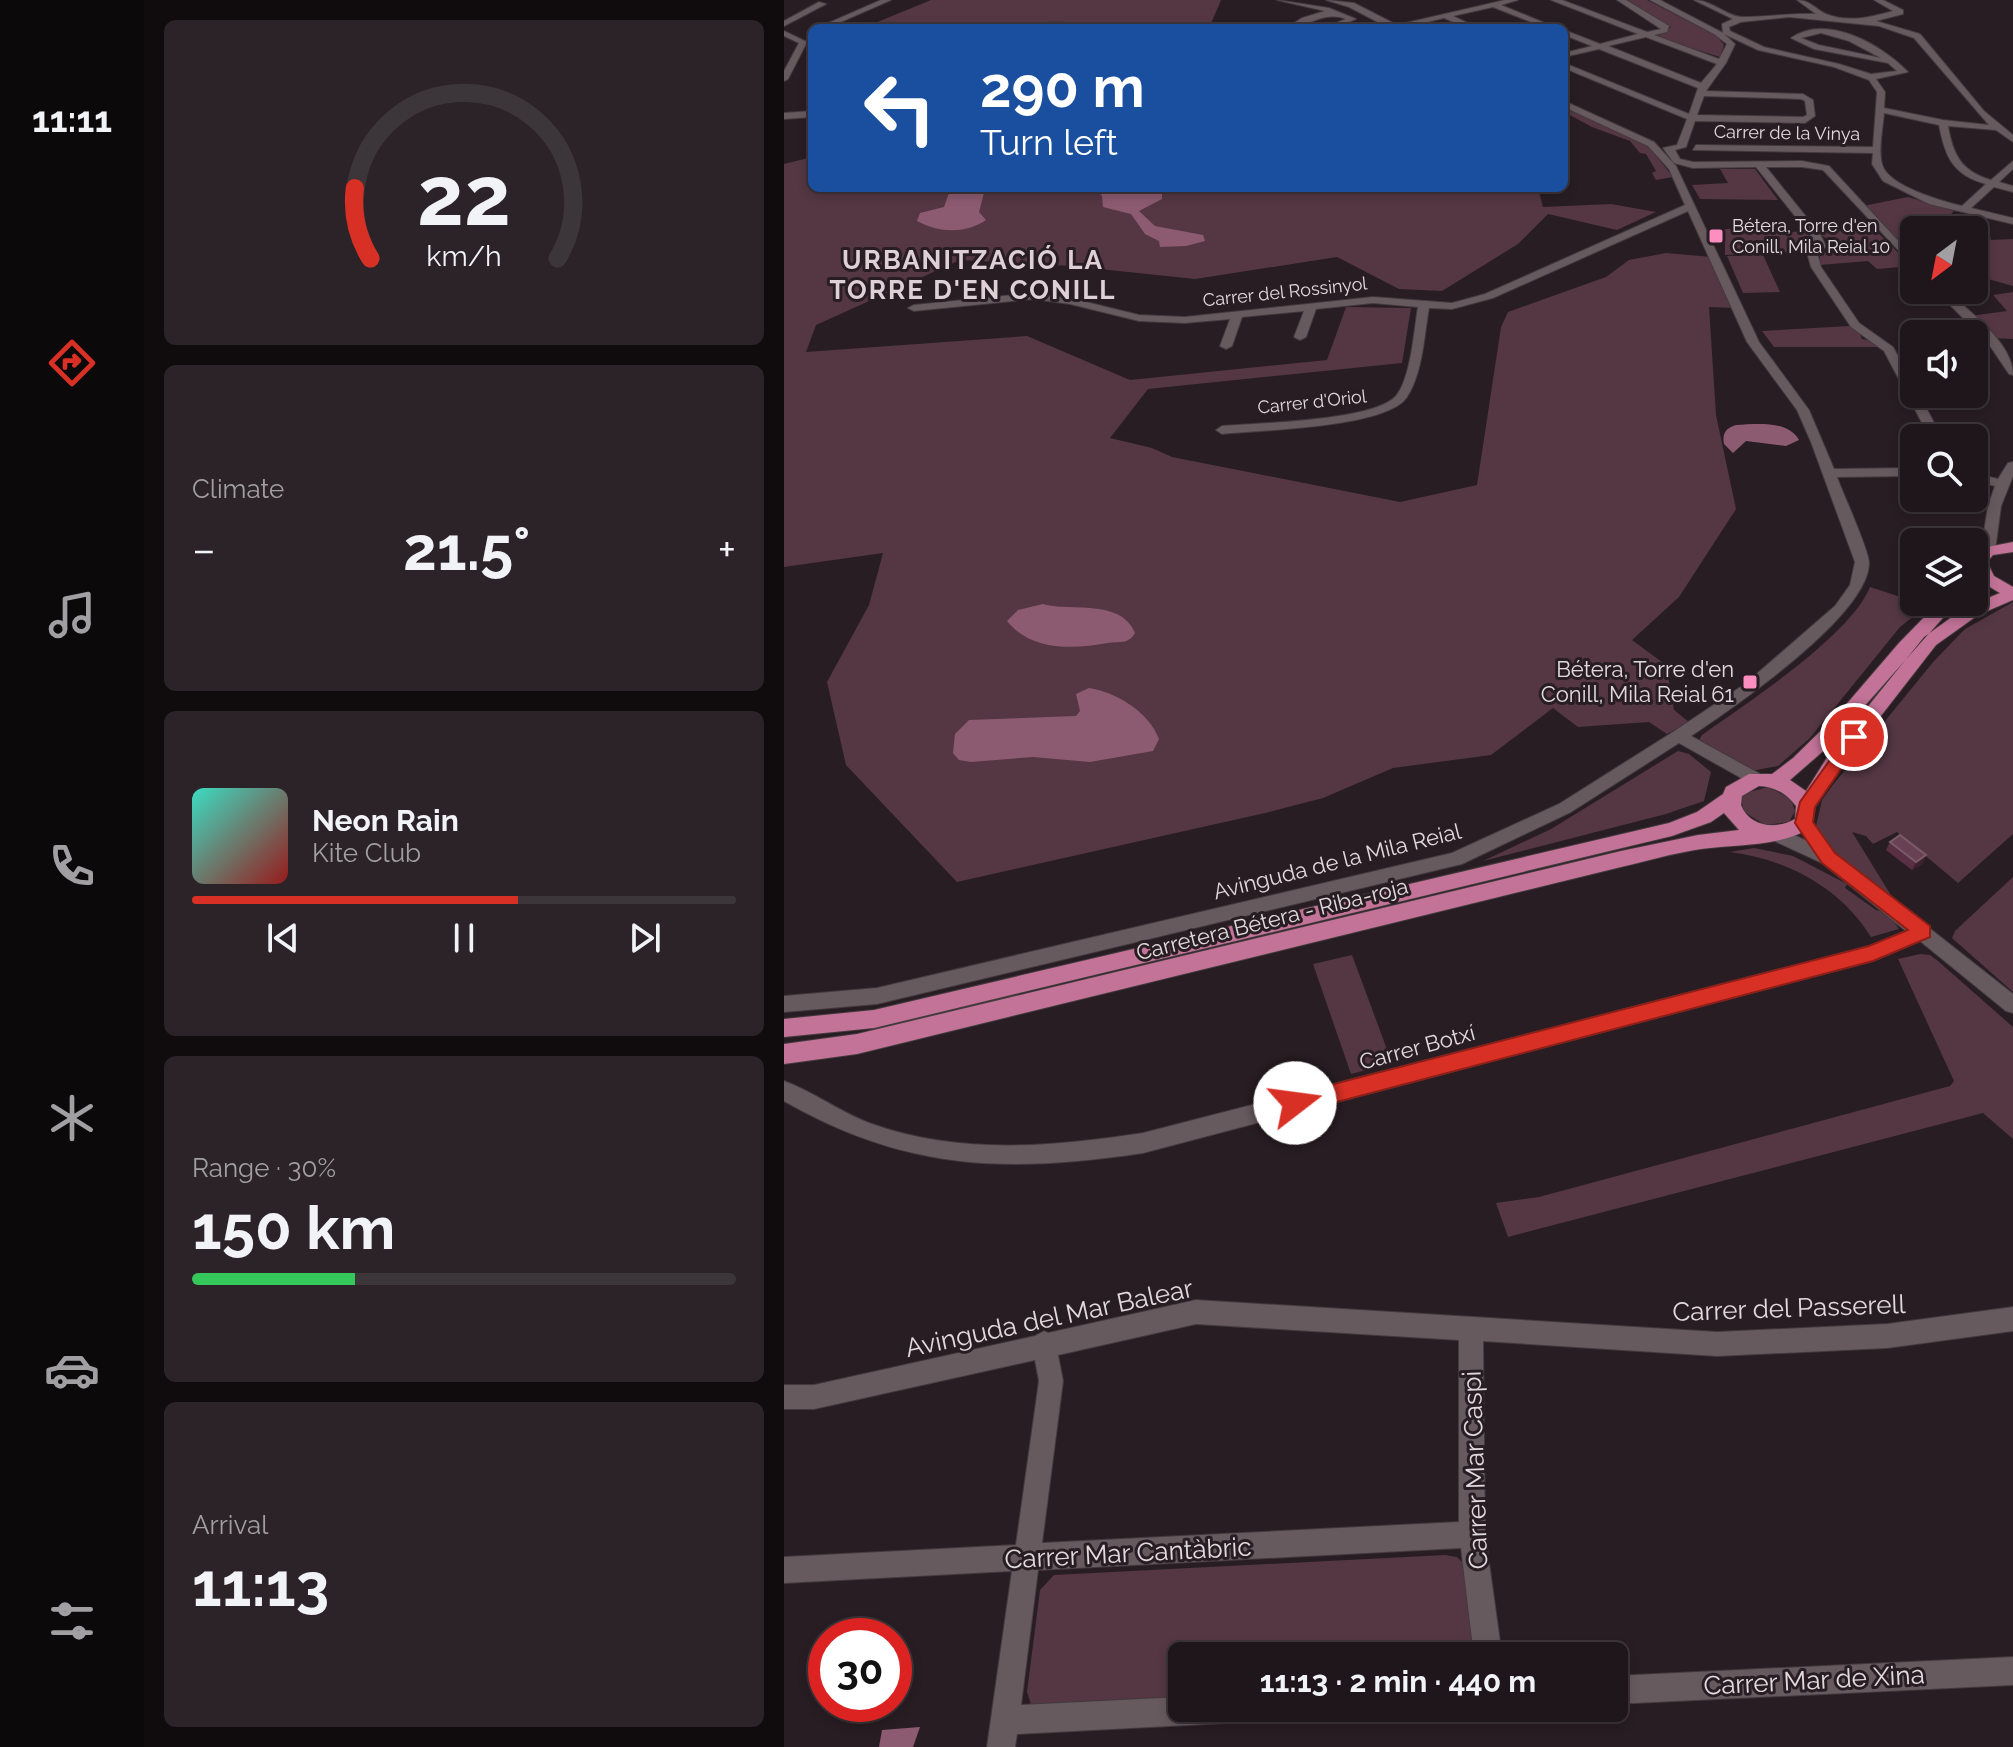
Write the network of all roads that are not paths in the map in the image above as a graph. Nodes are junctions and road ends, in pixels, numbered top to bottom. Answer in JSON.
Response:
{"nodes":[{"id":1,"x":887,"y":0,"type":"edge"},
{"id":2,"x":1281,"y":0,"type":"edge"},
{"id":3,"x":1310,"y":0,"type":"edge"},
{"id":4,"x":1330,"y":0,"type":"edge"},
{"id":5,"x":1371,"y":0,"type":"edge"},
{"id":6,"x":1514,"y":0,"type":"edge"},
{"id":7,"x":1555,"y":0,"type":"edge"},
{"id":8,"x":1621,"y":0,"type":"edge"},
{"id":9,"x":1654,"y":0,"type":"edge"},
{"id":10,"x":1698,"y":0,"type":"edge"},
{"id":11,"x":1801,"y":0,"type":"edge"},
{"id":12,"x":1878,"y":0,"type":"edge"},
{"id":13,"x":822,"y":4,"type":"dead end"},
{"id":14,"x":1351,"y":5,"type":"junction"},
{"id":15,"x":1494,"y":5,"type":"junction"},
{"id":16,"x":1339,"y":12,"type":"junction"},
{"id":17,"x":1445,"y":16,"type":"junction"},
{"id":18,"x":1736,"y":18,"type":"junction"},
{"id":19,"x":1827,"y":18,"type":"junction"},
{"id":20,"x":1870,"y":22,"type":"junction"},
{"id":21,"x":784,"y":24,"type":"edge"},
{"id":22,"x":830,"y":24,"type":"edge"},
{"id":23,"x":1297,"y":24,"type":"edge"},
{"id":24,"x":1338,"y":24,"type":"edge"},
{"id":25,"x":1359,"y":24,"type":"edge"},
{"id":26,"x":1387,"y":24,"type":"edge"},
{"id":27,"x":1412,"y":24,"type":"edge"},
{"id":28,"x":1464,"y":24,"type":"edge"},
{"id":29,"x":1543,"y":24,"type":"edge"},
{"id":30,"x":784,"y":33,"type":"edge"},
{"id":31,"x":808,"y":33,"type":"edge"},
{"id":32,"x":1568,"y":34,"type":"edge"},
{"id":33,"x":1645,"y":34,"type":"junction"},
{"id":34,"x":794,"y":37,"type":"junction"},
{"id":35,"x":784,"y":40,"type":"edge"},
{"id":36,"x":1599,"y":46,"type":"junction"},
{"id":37,"x":1568,"y":54,"type":"edge"},
{"id":38,"x":1885,"y":61,"type":"junction"},
{"id":39,"x":1722,"y":63,"type":"junction"},
{"id":40,"x":1568,"y":67,"type":"edge"},
{"id":41,"x":1870,"y":77,"type":"junction"},
{"id":42,"x":784,"y":79,"type":"edge"},
{"id":43,"x":1702,"y":90,"type":"junction"},
{"id":44,"x":1568,"y":104,"type":"edge"},
{"id":45,"x":1568,"y":104,"type":"edge"},
{"id":46,"x":1880,"y":110,"type":"junction"},
{"id":47,"x":808,"y":114,"type":"edge"},
{"id":48,"x":784,"y":116,"type":"edge"},
{"id":49,"x":1692,"y":118,"type":"junction"},
{"id":50,"x":1943,"y":123,"type":"junction"},
{"id":51,"x":1998,"y":128,"type":"junction"},
{"id":52,"x":2013,"y":139,"type":"edge"},
{"id":53,"x":1668,"y":148,"type":"junction"},
{"id":54,"x":1696,"y":148,"type":"dead end"},
{"id":55,"x":1878,"y":150,"type":"junction"},
{"id":56,"x":2013,"y":164,"type":"edge"},
{"id":57,"x":1759,"y":165,"type":"junction"},
{"id":58,"x":1993,"y":183,"type":"junction"},
{"id":59,"x":2013,"y":189,"type":"edge"},
{"id":60,"x":1691,"y":206,"type":"junction"},
{"id":61,"x":1964,"y":210,"type":"junction"},
{"id":62,"x":2013,"y":221,"type":"edge"},
{"id":63,"x":1900,"y":250,"type":"edge"},
{"id":64,"x":1424,"y":304,"type":"junction"},
{"id":65,"x":1954,"y":304,"type":"edge"},
{"id":66,"x":914,"y":308,"type":"dead end"},
{"id":67,"x":1311,"y":308,"type":"junction"},
{"id":68,"x":1237,"y":315,"type":"junction"},
{"id":69,"x":1300,"y":337,"type":"dead end"},
{"id":70,"x":1226,"y":346,"type":"dead end"},
{"id":71,"x":2013,"y":371,"type":"edge"},
{"id":72,"x":1929,"y":424,"type":"edge"},
{"id":73,"x":1222,"y":430,"type":"dead end"},
{"id":74,"x":2013,"y":466,"type":"edge"},
{"id":75,"x":1900,"y":472,"type":"edge"},
{"id":76,"x":1828,"y":473,"type":"junction"},
{"id":77,"x":1988,"y":480,"type":"edge"},
{"id":78,"x":1999,"y":483,"type":"junction"},
{"id":79,"x":1994,"y":525,"type":"junction"},
{"id":80,"x":2013,"y":547,"type":"edge"},
{"id":81,"x":1988,"y":551,"type":"joint"},
{"id":82,"x":1988,"y":581,"type":"edge"},
{"id":83,"x":2013,"y":594,"type":"edge"},
{"id":84,"x":1935,"y":616,"type":"edge"},
{"id":85,"x":1679,"y":736,"type":"junction"},
{"id":86,"x":1697,"y":748,"type":"junction"},
{"id":87,"x":1766,"y":780,"type":"junction"},
{"id":88,"x":1732,"y":795,"type":"junction"},
{"id":89,"x":1805,"y":814,"type":"junction"},
{"id":90,"x":1774,"y":834,"type":"junction"},
{"id":91,"x":1828,"y":858,"type":"junction"},
{"id":92,"x":1923,"y":932,"type":"junction"},
{"id":93,"x":2008,"y":1000,"type":"edge"},
{"id":94,"x":784,"y":1004,"type":"edge"},
{"id":95,"x":784,"y":1028,"type":"edge"},
{"id":96,"x":784,"y":1054,"type":"edge"},
{"id":97,"x":784,"y":1090,"type":"edge"},
{"id":98,"x":2013,"y":1319,"type":"edge"},
{"id":99,"x":1471,"y":1331,"type":"junction"},
{"id":100,"x":1044,"y":1343,"type":"junction"},
{"id":101,"x":784,"y":1397,"type":"edge"},
{"id":102,"x":1472,"y":1534,"type":"junction"},
{"id":103,"x":1026,"y":1559,"type":"junction"},
{"id":104,"x":784,"y":1570,"type":"edge"},
{"id":105,"x":1486,"y":1642,"type":"edge"},
{"id":106,"x":2013,"y":1671,"type":"edge"},
{"id":107,"x":1628,"y":1689,"type":"edge"},
{"id":108,"x":1168,"y":1716,"type":"edge"},
{"id":109,"x":1002,"y":1734,"type":"edge"}],
"edges":[{"from":1,"to":22,"type":"street"},
{"from":2,"to":16,"type":"street"},
{"from":3,"to":25,"type":"street"},
{"from":4,"to":14,"type":"street"},
{"from":5,"to":14,"type":"street"},
{"from":6,"to":15,"type":"street"},
{"from":7,"to":33,"type":"street"},
{"from":8,"to":33,"type":"street"},
{"from":9,"to":39,"type":"street"},
{"from":10,"to":18,"type":"street"},
{"from":11,"to":19,"type":"street"},
{"from":12,"to":20,"type":"street"},
{"from":13,"to":21,"type":"street"},
{"from":14,"to":26,"type":"street"},
{"from":15,"to":17,"type":"street"},
{"from":15,"to":29,"type":"street"},
{"from":16,"to":23,"type":"street"},
{"from":16,"to":24,"type":"street"},
{"from":17,"to":27,"type":"street"},
{"from":17,"to":28,"type":"street"},
{"from":18,"to":19,"type":"street"},
{"from":18,"to":41,"type":"street"},
{"from":19,"to":20,"type":"street"},
{"from":20,"to":51,"type":"street"},
{"from":30,"to":34,"type":"street"},
{"from":31,"to":34,"type":"street"},
{"from":32,"to":36,"type":"street"},
{"from":33,"to":36,"type":"street"},
{"from":33,"to":39,"type":"street"},
{"from":34,"to":35,"type":"street"},
{"from":34,"to":42,"type":"street"},
{"from":36,"to":37,"type":"street"},
{"from":36,"to":43,"type":"street"},
{"from":38,"to":38,"type":"street"},
{"from":38,"to":41,"type":"street"},
{"from":39,"to":43,"type":"street"},
{"from":40,"to":49,"type":"street"},
{"from":41,"to":46,"type":"street"},
{"from":43,"to":49,"type":"street"},
{"from":43,"to":49,"type":"street"},
{"from":44,"to":53,"type":"street"},
{"from":45,"to":60,"type":"street","name":"Avinguda de la Mila Reial"},
{"from":46,"to":50,"type":"street"},
{"from":46,"to":55,"type":"street"},
{"from":47,"to":48,"type":"street"},
{"from":49,"to":53,"type":"street"},
{"from":50,"to":51,"type":"street"},
{"from":50,"to":58,"type":"street"},
{"from":51,"to":52,"type":"street"},
{"from":53,"to":57,"type":"street"},
{"from":54,"to":55,"type":"street","name":"Carrer de la Vinya"},
{"from":55,"to":61,"type":"street"},
{"from":56,"to":58,"type":"street"},
{"from":57,"to":63,"type":"street"},
{"from":57,"to":72,"type":"street"},
{"from":58,"to":59,"type":"street"},
{"from":58,"to":61,"type":"street"},
{"from":60,"to":64,"type":"street","name":"Carrer del Rossinyol"},
{"from":60,"to":76,"type":"street","name":"Avinguda de la Mila Reial"},
{"from":61,"to":62,"type":"street"},
{"from":64,"to":67,"type":"street","name":"Carrer del Rossinyol"},
{"from":64,"to":73,"type":"street","name":"Carrer d'Oriol"},
{"from":65,"to":71,"type":"street"},
{"from":66,"to":68,"type":"street","name":"Carrer del Rossinyol"},
{"from":67,"to":68,"type":"street","name":"Carrer del Rossinyol"},
{"from":67,"to":69,"type":"street"},
{"from":68,"to":70,"type":"street"},
{"from":74,"to":78,"type":"street"},
{"from":75,"to":76,"type":"street"},
{"from":76,"to":85,"type":"street","name":"Avinguda de la Mila Reial"},
{"from":77,"to":78,"type":"street"},
{"from":78,"to":79,"type":"street"},
{"from":79,"to":80,"type":"street"},
{"from":79,"to":81,"type":"street"},
{"from":80,"to":81,"type":"main road"},
{"from":82,"to":83,"type":"main road"},
{"from":83,"to":89,"type":"main road"},
{"from":84,"to":87,"type":"main road"},
{"from":85,"to":86,"type":"street"},
{"from":85,"to":94,"type":"street","name":"Avinguda de la Mila Reial"},
{"from":86,"to":87,"type":"street"},
{"from":86,"to":88,"type":"street"},
{"from":87,"to":88,"type":"main road"},
{"from":87,"to":89,"type":"main road"},
{"from":88,"to":90,"type":"main road"},
{"from":88,"to":95,"type":"main road","name":"Carretera Bétera - Riba-roja"},
{"from":89,"to":90,"type":"main road"},
{"from":89,"to":91,"type":"street"},
{"from":90,"to":91,"type":"street"},
{"from":90,"to":96,"type":"main road","name":"Carretera Bétera - Riba-roja"},
{"from":91,"to":92,"type":"street"},
{"from":92,"to":93,"type":"street"},
{"from":92,"to":97,"type":"street","name":"Carrer Botxí"},
{"from":98,"to":99,"type":"street","name":"Carrer del Passerell"},
{"from":99,"to":100,"type":"street","name":"Avinguda del Mar Balear"},
{"from":99,"to":102,"type":"street","name":"Carrer Mar Caspi"},
{"from":100,"to":101,"type":"street","name":"Avinguda del Mar Balear"},
{"from":100,"to":103,"type":"street"},
{"from":102,"to":103,"type":"street","name":"Carrer Mar Cantàbric"},
{"from":102,"to":105,"type":"street","name":"Carrer Mar Caspi"},
{"from":103,"to":104,"type":"street","name":"Carrer Mar Cantàbric"},
{"from":103,"to":109,"type":"street"},
{"from":106,"to":107,"type":"street","name":"Carrer Mar de Xina"},
{"from":108,"to":109,"type":"street"}]}
